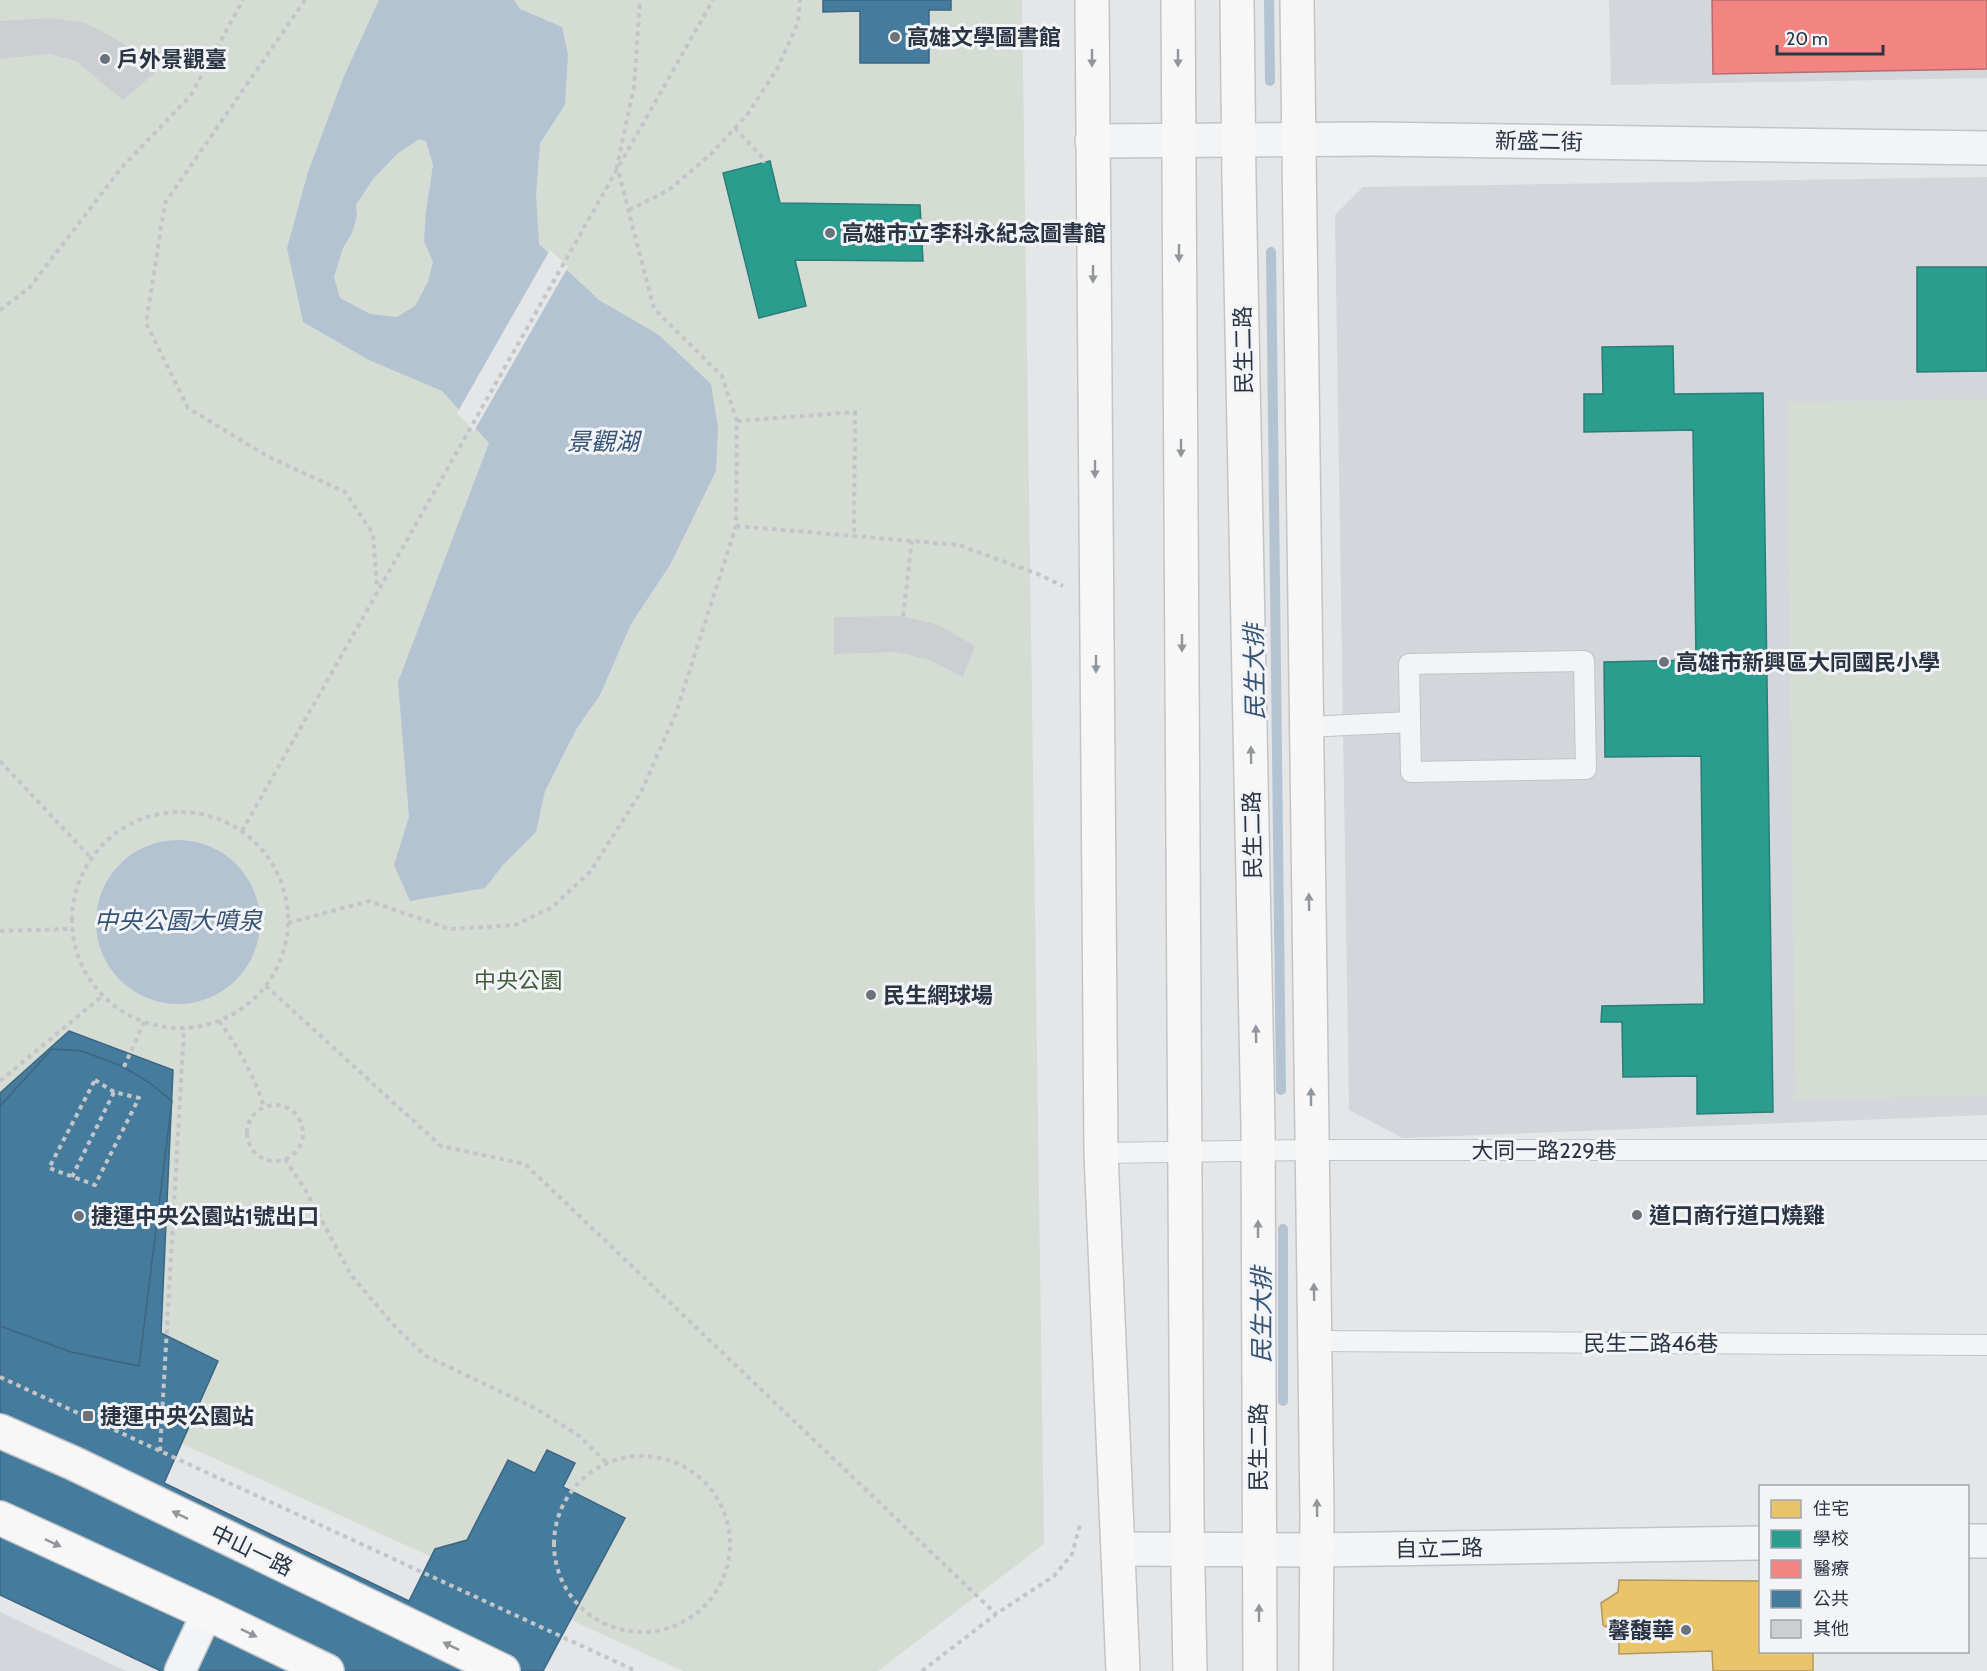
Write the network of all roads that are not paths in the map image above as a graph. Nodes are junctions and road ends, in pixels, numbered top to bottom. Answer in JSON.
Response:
{"nodes":[{"id":1,"x":1092,"y":0,"type":"edge"},
{"id":2,"x":1178,"y":0,"type":"edge"},
{"id":3,"x":1237,"y":0,"type":"edge"},
{"id":4,"x":1297,"y":0,"type":"edge"},
{"id":5,"x":1299,"y":139,"type":"junction"},
{"id":6,"x":1178,"y":140,"type":"junction"},
{"id":7,"x":1238,"y":140,"type":"junction"},
{"id":8,"x":1092,"y":141,"type":"junction"},
{"id":9,"x":1987,"y":148,"type":"edge"},
{"id":10,"x":1410,"y":722,"type":"junction"},
{"id":11,"x":1306,"y":727,"type":"junction"},
{"id":12,"x":1312,"y":1150,"type":"junction"},
{"id":13,"x":1987,"y":1150,"type":"edge"},
{"id":14,"x":1258,"y":1151,"type":"junction"},
{"id":15,"x":1185,"y":1152,"type":"junction"},
{"id":16,"x":1101,"y":1154,"type":"junction"},
{"id":17,"x":1315,"y":1341,"type":"junction"},
{"id":18,"x":1987,"y":1345,"type":"edge"},
{"id":19,"x":0,"y":1431,"type":"edge"},
{"id":20,"x":0,"y":1518,"type":"edge"},
{"id":21,"x":1987,"y":1540,"type":"edge"},
{"id":22,"x":1969,"y":1541,"type":"edge"},
{"id":23,"x":1759,"y":1544,"type":"edge"},
{"id":24,"x":1118,"y":1549,"type":"junction"},
{"id":25,"x":1188,"y":1549,"type":"junction"},
{"id":26,"x":1258,"y":1549,"type":"junction"},
{"id":27,"x":1317,"y":1550,"type":"junction"},
{"id":28,"x":207,"y":1613,"type":"junction"},
{"id":29,"x":180,"y":1671,"type":"edge"},
{"id":30,"x":327,"y":1671,"type":"edge"},
{"id":31,"x":503,"y":1671,"type":"edge"},
{"id":32,"x":1123,"y":1671,"type":"edge"},
{"id":33,"x":1190,"y":1671,"type":"edge"},
{"id":34,"x":1260,"y":1671,"type":"edge"},
{"id":35,"x":1316,"y":1671,"type":"edge"}],
"edges":[{"from":1,"to":8,"type":"main road","one_way":true},
{"from":2,"to":6,"type":"main road","one_way":true},
{"from":3,"to":7,"type":"main road","name":"民生二路"},
{"from":4,"to":5,"type":"main road"},
{"from":5,"to":7,"type":"street","name":"新盛二街"},
{"from":5,"to":9,"type":"street","name":"新盛二街"},
{"from":5,"to":11,"type":"main road"},
{"from":6,"to":7,"type":"street","name":"新盛二街"},
{"from":6,"to":8,"type":"street","name":"新盛二街"},
{"from":6,"to":15,"type":"main road","one_way":true},
{"from":14,"to":7,"type":"main road","name":"民生二路","one_way":true},
{"from":8,"to":16,"type":"main road","one_way":true},
{"from":10,"to":10,"type":"lane"},
{"from":10,"to":11,"type":"lane"},
{"from":12,"to":11,"type":"main road","one_way":true},
{"from":12,"to":13,"type":"lane","name":"大同一路229巷"},
{"from":12,"to":14,"type":"lane","name":"大同一路229巷"},
{"from":17,"to":12,"type":"main road","one_way":true},
{"from":14,"to":15,"type":"lane","name":"大同一路229巷"},
{"from":26,"to":14,"type":"main road","name":"民生二路","one_way":true},
{"from":15,"to":16,"type":"lane","name":"大同一路229巷"},
{"from":15,"to":25,"type":"main road"},
{"from":16,"to":24,"type":"main road"},
{"from":17,"to":18,"type":"lane","name":"民生二路46巷"},
{"from":27,"to":17,"type":"main road","one_way":true},
{"from":31,"to":19,"type":"main road","name":"中山一路","one_way":true},
{"from":20,"to":28,"type":"main road","one_way":true},
{"from":21,"to":22,"type":"street"},
{"from":23,"to":27,"type":"street","name":"自立二路"},
{"from":24,"to":25,"type":"street","name":"自立二路"},
{"from":24,"to":32,"type":"main road"},
{"from":25,"to":26,"type":"street","name":"自立二路"},
{"from":25,"to":33,"type":"main road"},
{"from":26,"to":27,"type":"street","name":"自立二路"},
{"from":34,"to":26,"type":"main road","name":"民生二路","one_way":true},
{"from":27,"to":35,"type":"main road"},
{"from":28,"to":29,"type":"street"},
{"from":28,"to":30,"type":"main road","one_way":true}]}
